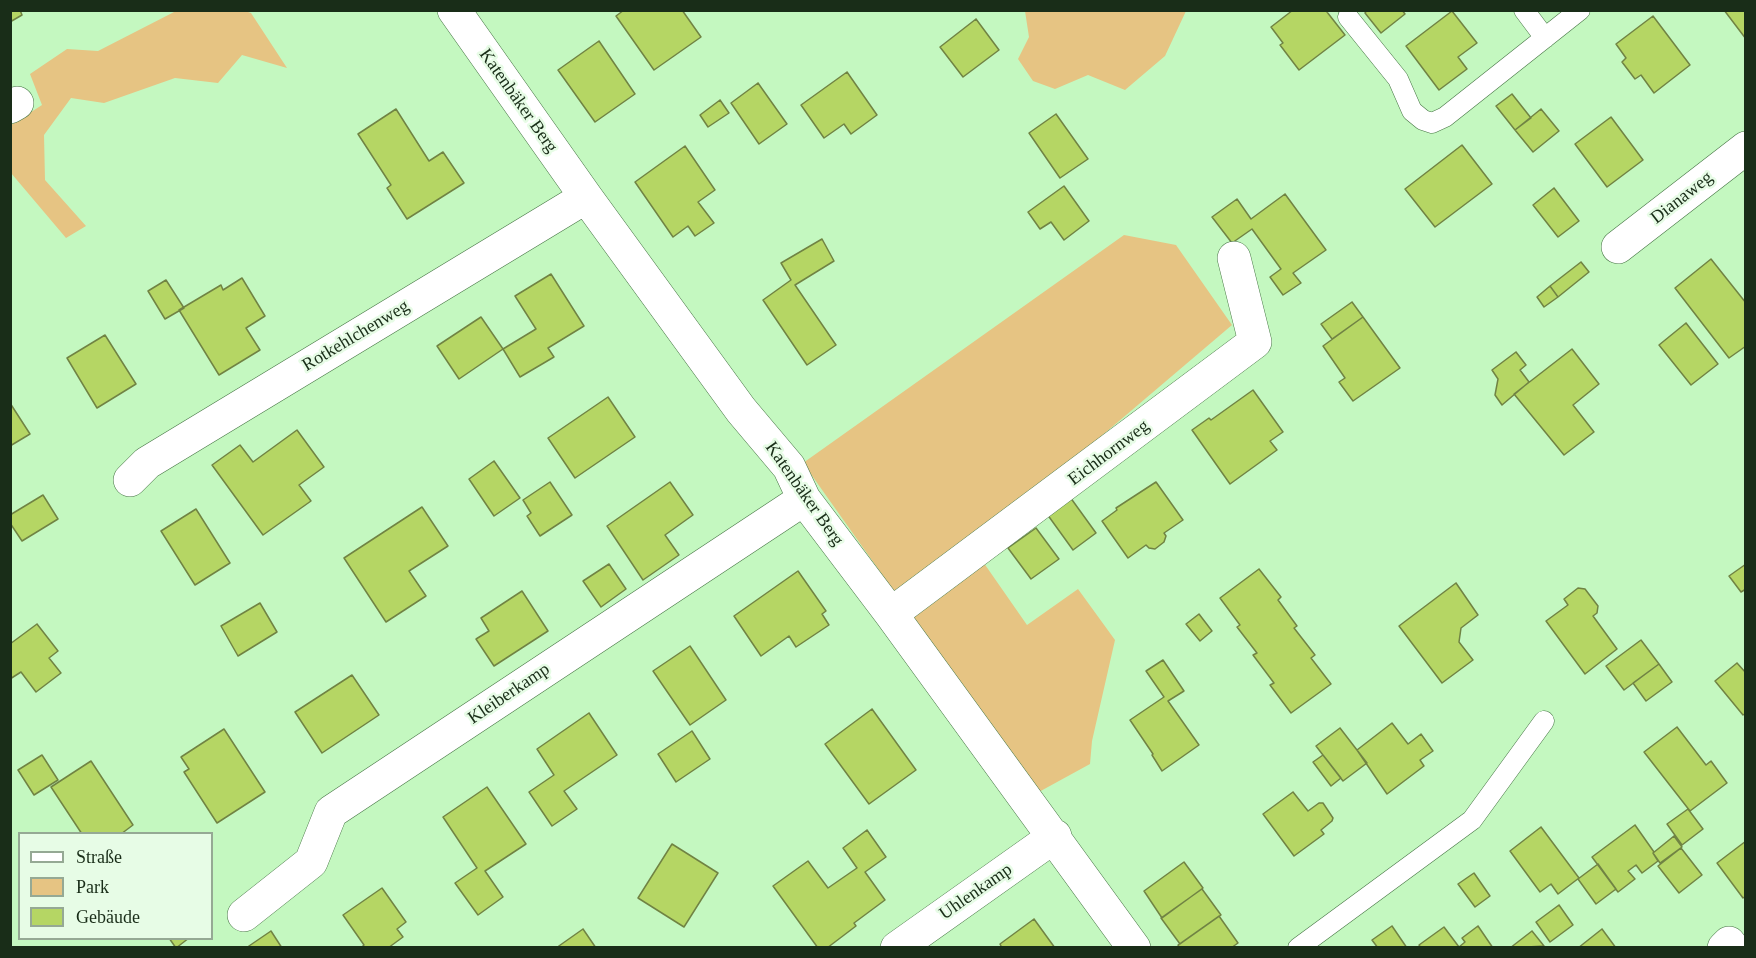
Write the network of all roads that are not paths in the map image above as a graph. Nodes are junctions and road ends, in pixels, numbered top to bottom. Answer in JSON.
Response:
{"nodes":[{"id":1,"x":454,"y":10,"type":"edge"},
{"id":2,"x":1524,"y":10,"type":"edge"},
{"id":3,"x":1580,"y":10,"type":"edge"},
{"id":4,"x":1348,"y":17,"type":"dead end"},
{"id":5,"x":1545,"y":38,"type":"junction"},
{"id":6,"x":1746,"y":148,"type":"edge"},
{"id":7,"x":586,"y":197,"type":"junction"},
{"id":8,"x":1618,"y":247,"type":"dead end"},
{"id":9,"x":1234,"y":258,"type":"dead end"},
{"id":10,"x":130,"y":480,"type":"dead end"},
{"id":11,"x":804,"y":499,"type":"junction"},
{"id":12,"x":891,"y":614,"type":"junction"},
{"id":13,"x":1544,"y":721,"type":"dead end"},
{"id":14,"x":1055,"y":837,"type":"junction"},
{"id":15,"x":244,"y":915,"type":"dead end"},
{"id":16,"x":897,"y":948,"type":"edge"},
{"id":17,"x":1134,"y":948,"type":"edge"},
{"id":18,"x":1298,"y":948,"type":"edge"},
{"id":19,"x":1724,"y":948,"type":"edge"},
{"id":20,"x":1733,"y":948,"type":"edge"}],
"edges":[{"from":1,"to":7,"type":"street","name":"Katenbäker Berg"},
{"from":2,"to":5,"type":"lane"},
{"from":3,"to":5,"type":"lane"},
{"from":4,"to":5,"type":"lane"},
{"from":6,"to":8,"type":"street","name":"Dianaweg"},
{"from":7,"to":10,"type":"street","name":"Rotkehlchenweg"},
{"from":7,"to":11,"type":"street","name":"Katenbäker Berg"},
{"from":9,"to":12,"type":"street","name":"Eichhornweg"},
{"from":11,"to":12,"type":"street","name":"Katenbäker Berg"},
{"from":11,"to":15,"type":"street","name":"Kleiberkamp"},
{"from":12,"to":14,"type":"street","name":"Katenbäker Berg"},
{"from":13,"to":18,"type":"lane"},
{"from":14,"to":16,"type":"street","name":"Uhlenkamp"},
{"from":14,"to":17,"type":"street","name":"Katenbäker Berg"},
{"from":19,"to":20,"type":"street"}]}
